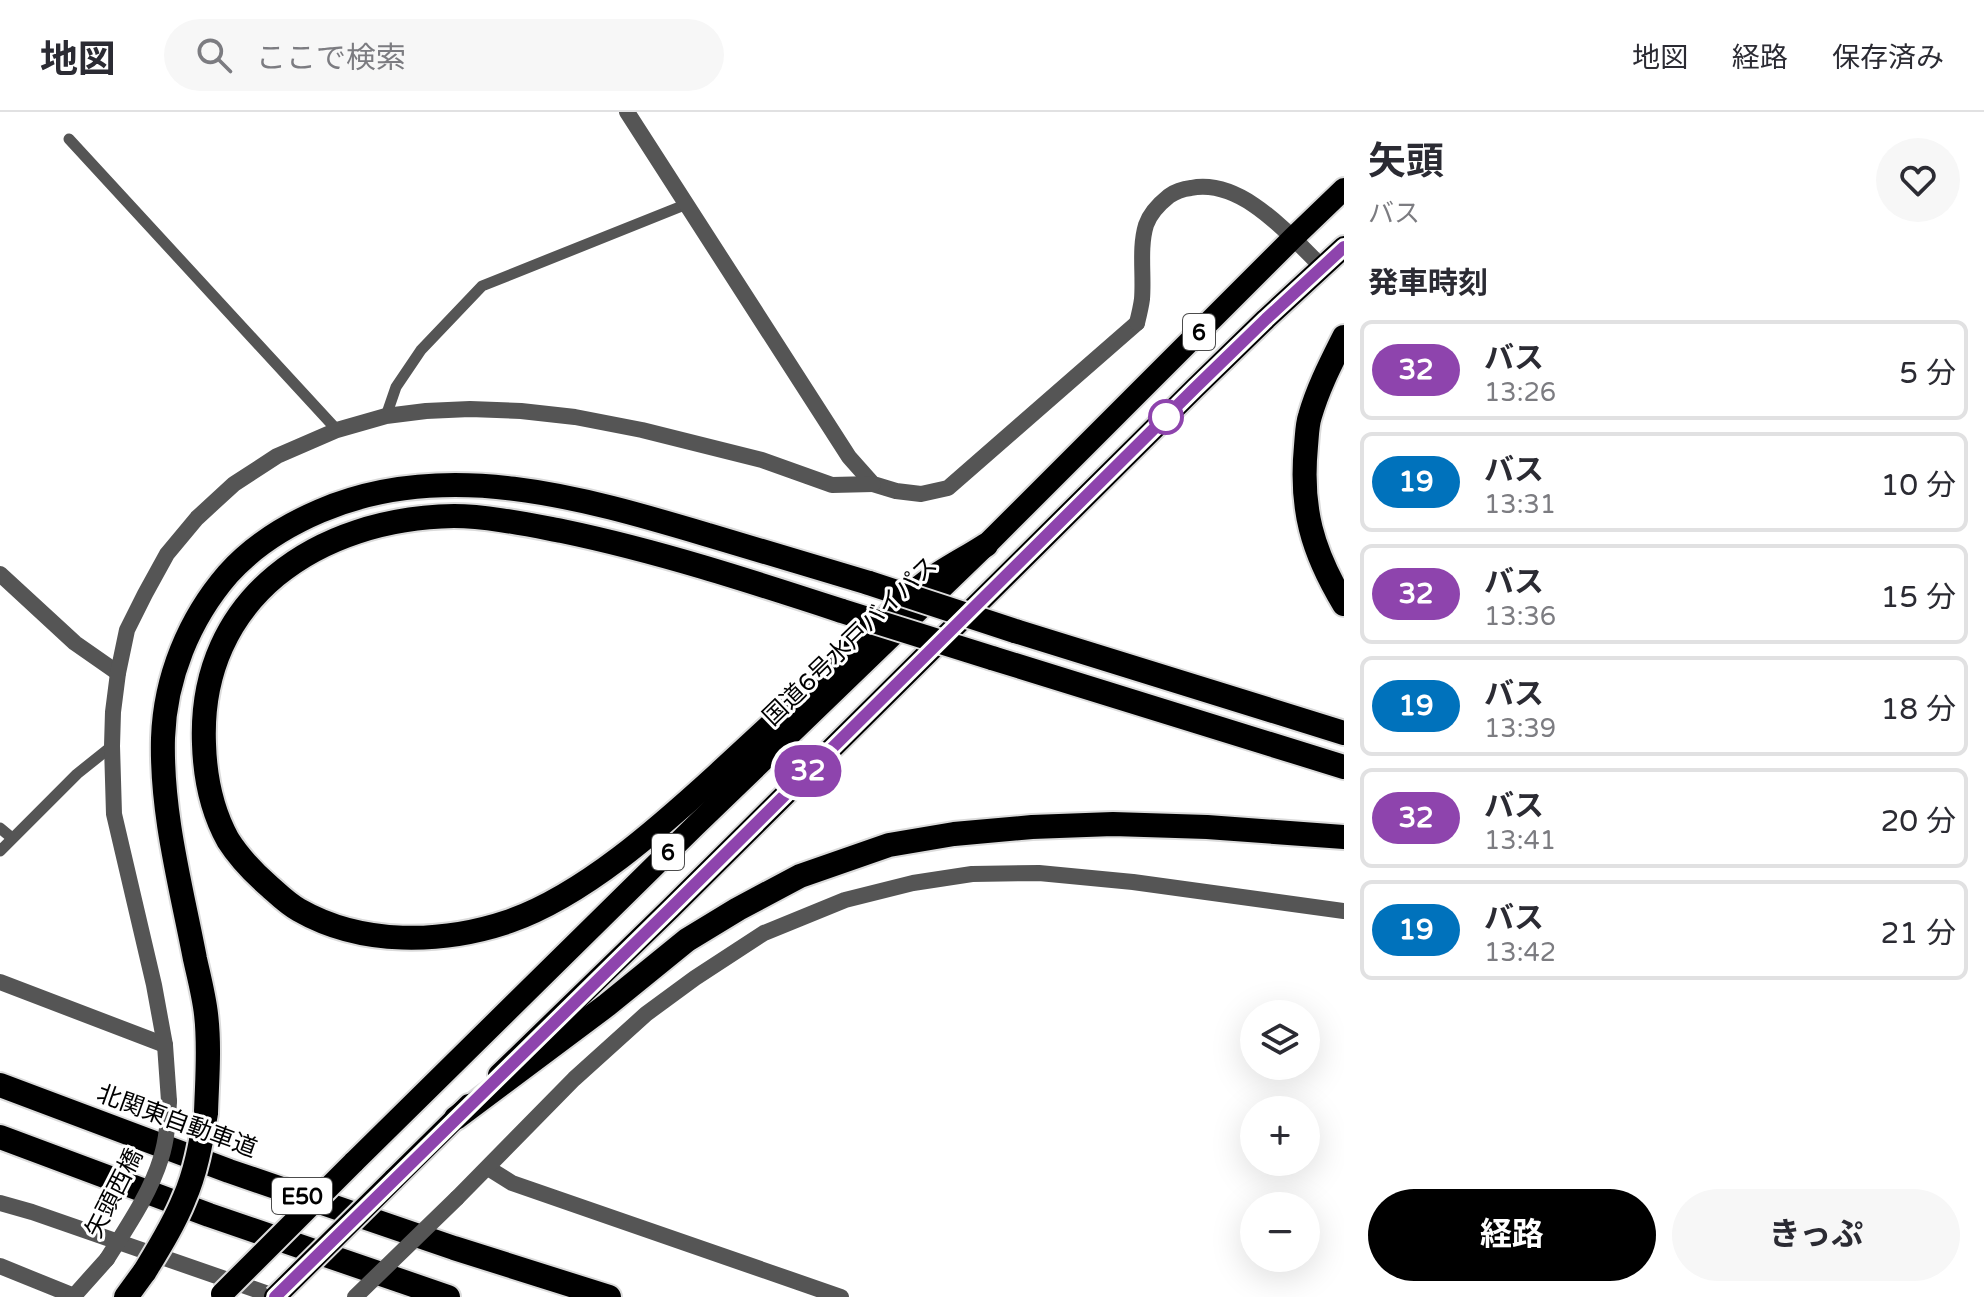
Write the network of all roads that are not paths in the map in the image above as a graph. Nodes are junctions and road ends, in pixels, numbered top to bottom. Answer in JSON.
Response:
{"nodes":[{"id":1,"x":627,"y":112,"type":"edge"},
{"id":2,"x":69,"y":139,"type":"dead end"},
{"id":3,"x":1344,"y":189,"type":"edge"},
{"id":4,"x":687,"y":204,"type":"junction"},
{"id":5,"x":1293,"y":238,"type":"junction"},
{"id":6,"x":1344,"y":247,"type":"edge"},
{"id":7,"x":1322,"y":267,"type":"junction"},
{"id":8,"x":1344,"y":337,"type":"edge"},
{"id":9,"x":386,"y":416,"type":"junction"},
{"id":10,"x":337,"y":430,"type":"junction"},
{"id":11,"x":873,"y":484,"type":"junction"},
{"id":12,"x":986,"y":545,"type":"junction"},
{"id":13,"x":0,"y":574,"type":"edge"},
{"id":14,"x":1344,"y":604,"type":"edge"},
{"id":15,"x":118,"y":673,"type":"junction"},
{"id":16,"x":1344,"y":733,"type":"edge"},
{"id":17,"x":112,"y":746,"type":"junction"},
{"id":18,"x":1344,"y":767,"type":"edge"},
{"id":19,"x":0,"y":828,"type":"edge"},
{"id":20,"x":1344,"y":837,"type":"edge"},
{"id":21,"x":12,"y":838,"type":"junction"},
{"id":22,"x":0,"y":851,"type":"edge"},
{"id":23,"x":1344,"y":911,"type":"edge"},
{"id":24,"x":0,"y":982,"type":"edge"},
{"id":25,"x":165,"y":1045,"type":"junction"},
{"id":26,"x":0,"y":1085,"type":"edge"},
{"id":27,"x":456,"y":1118,"type":"junction"},
{"id":28,"x":0,"y":1137,"type":"edge"},
{"id":29,"x":488,"y":1168,"type":"junction"},
{"id":30,"x":0,"y":1203,"type":"edge"},
{"id":31,"x":0,"y":1266,"type":"edge"},
{"id":32,"x":220,"y":1295,"type":"edge"},
{"id":33,"x":74,"y":1296,"type":"edge"},
{"id":34,"x":126,"y":1297,"type":"edge"},
{"id":35,"x":276,"y":1297,"type":"edge"},
{"id":36,"x":355,"y":1297,"type":"edge"},
{"id":37,"x":448,"y":1297,"type":"edge"},
{"id":38,"x":609,"y":1297,"type":"edge"},
{"id":39,"x":841,"y":1297,"type":"edge"}],
"edges":[{"from":1,"to":4,"type":"street"},
{"from":2,"to":10,"type":"lane"},
{"from":3,"to":5,"type":"highway","name":"国道6号水戸バイパス","number":"6"},
{"from":4,"to":9,"type":"lane"},
{"from":4,"to":11,"type":"street"},
{"from":5,"to":7,"type":"street"},
{"from":5,"to":11,"type":"street","name":"矢頭西橋"},
{"from":5,"to":12,"type":"highway","name":"国道6号水戸バイパス","number":"6"},
{"from":6,"to":7,"type":"highway","number":"6"},
{"from":7,"to":27,"type":"highway","number":"6"},
{"from":8,"to":14,"type":"highway"},
{"from":9,"to":10,"type":"street","name":"矢頭西橋"},
{"from":9,"to":11,"type":"street","name":"矢頭西橋"},
{"from":10,"to":15,"type":"street","name":"矢頭西橋"},
{"from":12,"to":18,"type":"highway","bridge":true},
{"from":12,"to":32,"type":"highway","name":"国道6号水戸バイパス","number":"6","bridge":true},
{"from":13,"to":15,"type":"street"},
{"from":15,"to":17,"type":"street","name":"矢頭西橋"},
{"from":16,"to":34,"type":"highway","bridge":true},
{"from":17,"to":21,"type":"lane"},
{"from":17,"to":25,"type":"street","name":"矢頭西橋"},
{"from":19,"to":21,"type":"lane"},
{"from":20,"to":27,"type":"highway"},
{"from":21,"to":22,"type":"lane"},
{"from":23,"to":29,"type":"street"},
{"from":24,"to":25,"type":"street"},
{"from":25,"to":33,"type":"street","name":"矢頭西橋","bridge":true},
{"from":26,"to":38,"type":"highway","name":"北関東自動車道","number":"E50"},
{"from":27,"to":35,"type":"highway","number":"6","bridge":true},
{"from":28,"to":37,"type":"highway","number":"E50"},
{"from":29,"to":36,"type":"street","bridge":true},
{"from":29,"to":39,"type":"street"},
{"from":30,"to":35,"type":"street"},
{"from":31,"to":33,"type":"street"}]}
